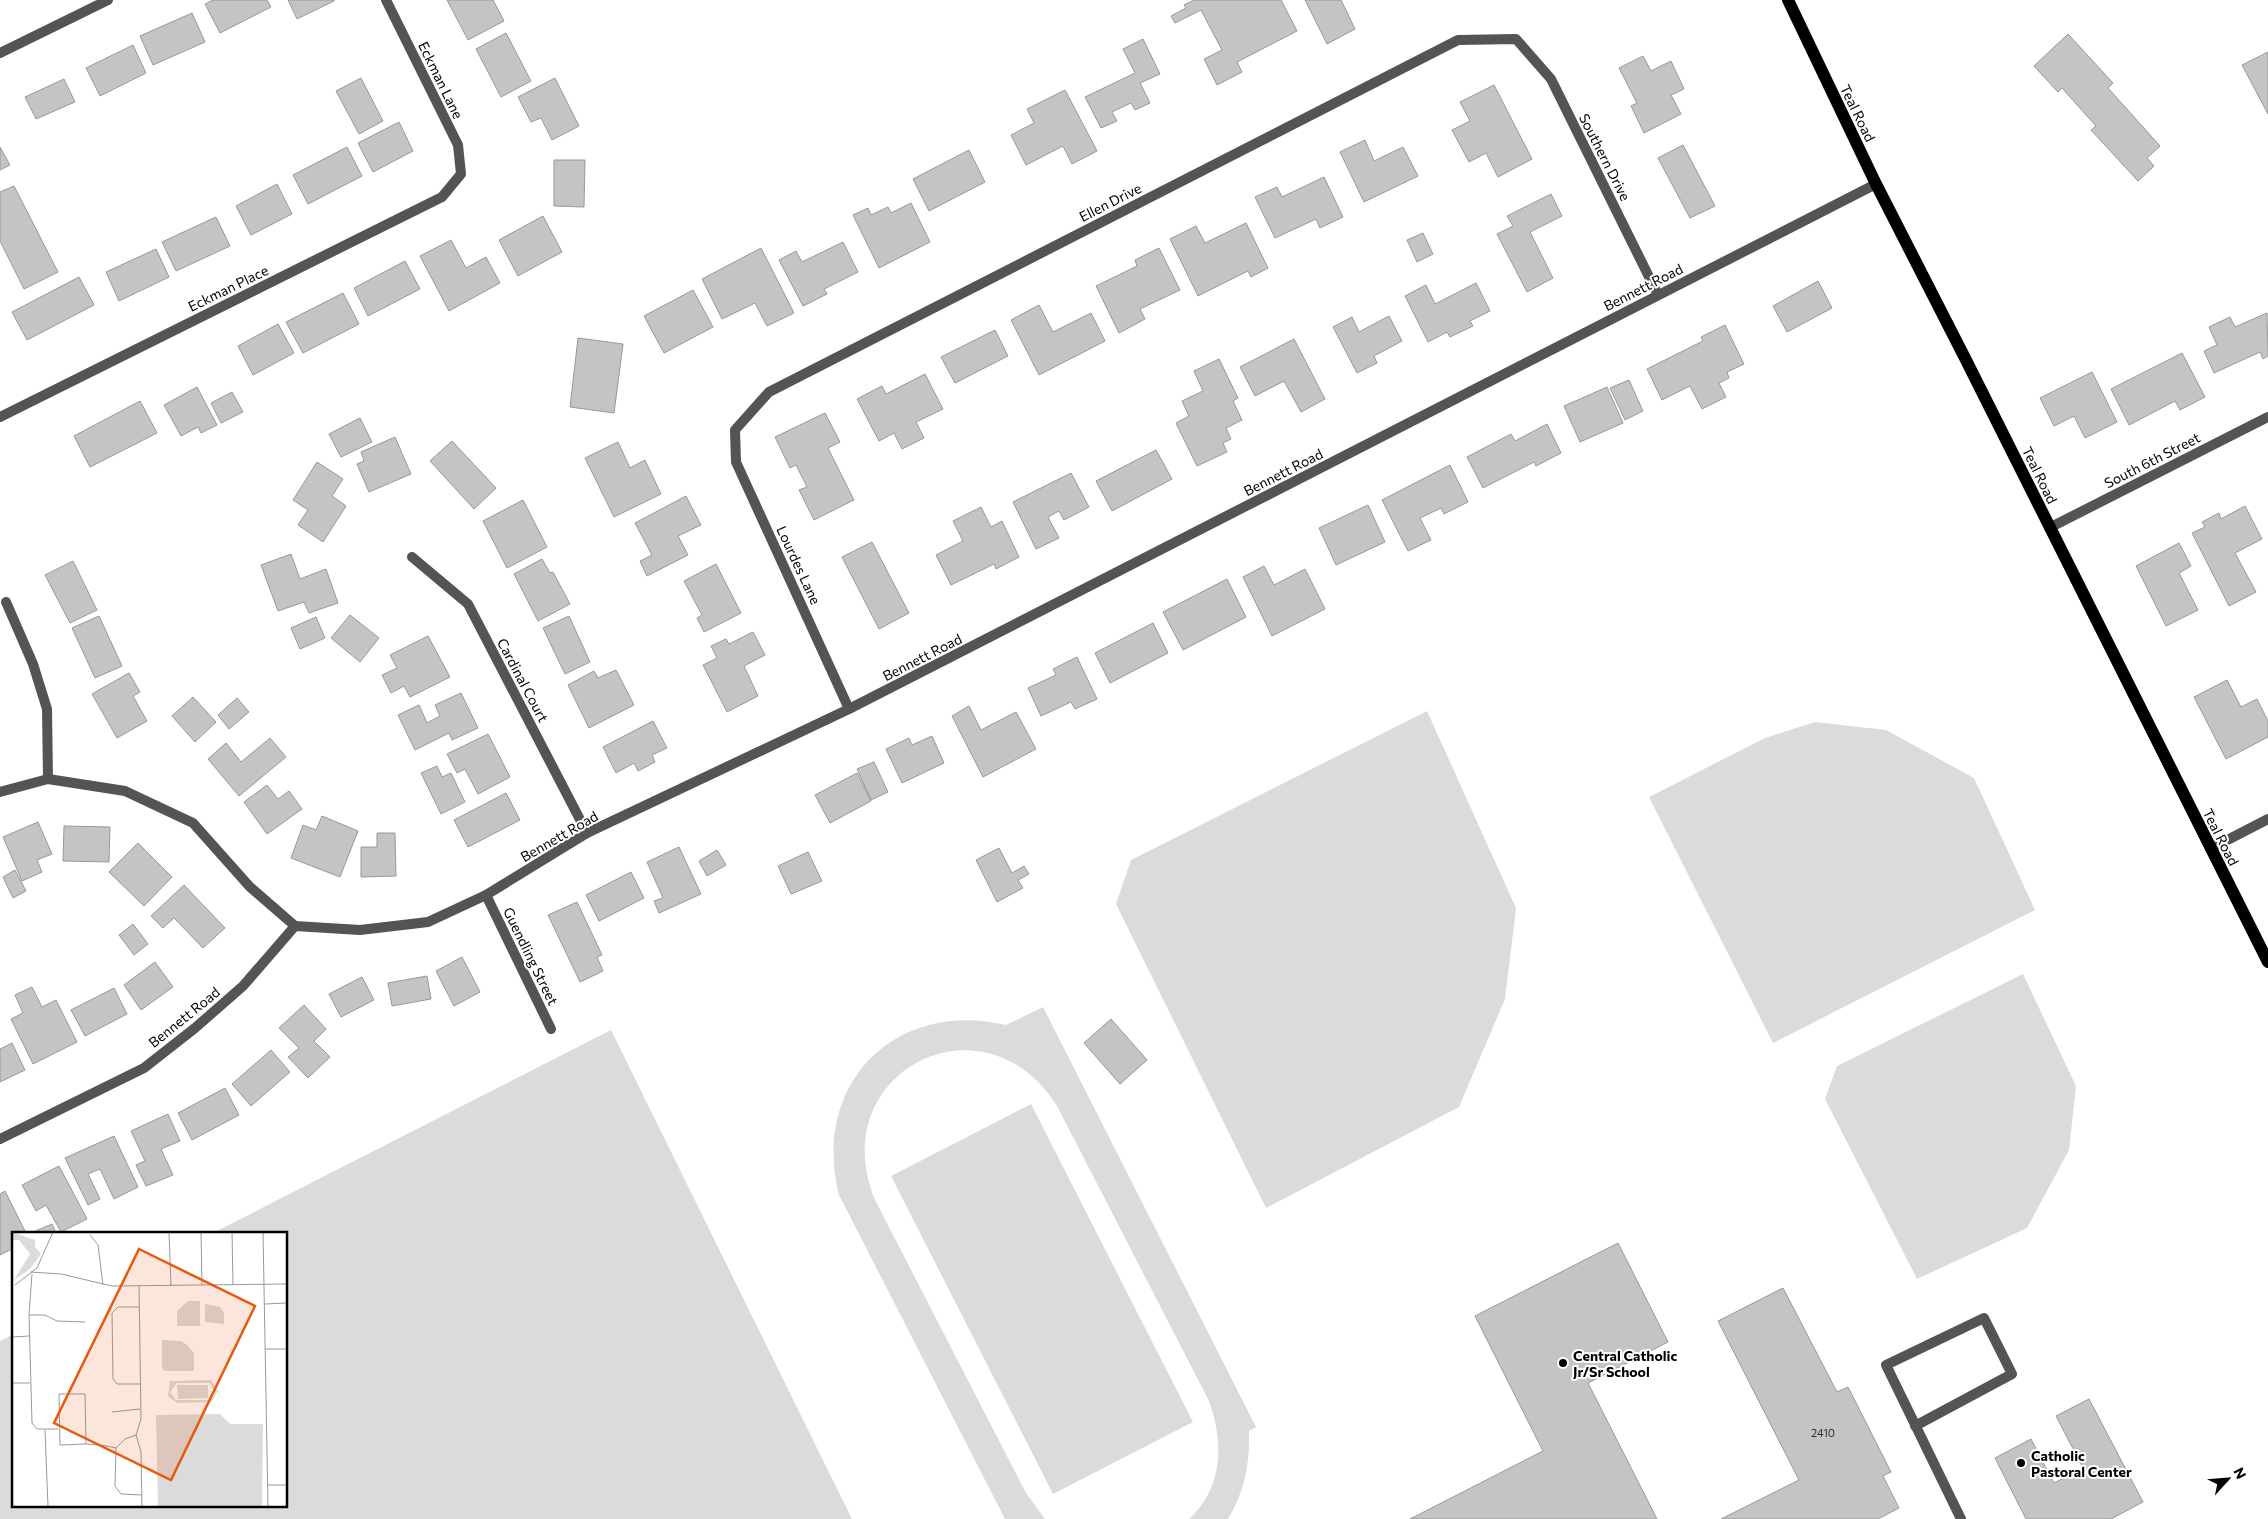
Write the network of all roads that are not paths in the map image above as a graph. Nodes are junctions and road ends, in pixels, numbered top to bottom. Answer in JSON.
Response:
{"nodes":[{"id":1,"x":108,"y":0,"type":"edge"},
{"id":2,"x":386,"y":0,"type":"edge"},
{"id":3,"x":1788,"y":0,"type":"edge"},
{"id":4,"x":1516,"y":39,"type":"joint"},
{"id":5,"x":0,"y":53,"type":"edge"},
{"id":6,"x":461,"y":174,"type":"joint"},
{"id":7,"x":1876,"y":184,"type":"junction"},
{"id":8,"x":1658,"y":295,"type":"junction"},
{"id":9,"x":0,"y":417,"type":"edge"},
{"id":10,"x":2268,"y":417,"type":"edge"},
{"id":11,"x":735,"y":430,"type":"joint"},
{"id":12,"x":2049,"y":528,"type":"junction"},
{"id":13,"x":412,"y":557,"type":"dead end"},
{"id":14,"x":6,"y":602,"type":"dead end"},
{"id":15,"x":850,"y":709,"type":"junction"},
{"id":16,"x":48,"y":779,"type":"junction"},
{"id":17,"x":0,"y":792,"type":"edge"},
{"id":18,"x":2268,"y":819,"type":"edge"},
{"id":19,"x":587,"y":833,"type":"junction"},
{"id":20,"x":2210,"y":849,"type":"junction"},
{"id":21,"x":486,"y":895,"type":"junction"},
{"id":22,"x":295,"y":926,"type":"junction"},
{"id":23,"x":2268,"y":962,"type":"edge"},
{"id":24,"x":551,"y":1029,"type":"dead end"},
{"id":25,"x":0,"y":1138,"type":"edge"},
{"id":26,"x":1915,"y":1426,"type":"junction"},
{"id":27,"x":1961,"y":1519,"type":"edge"}],
"edges":[{"from":1,"to":5,"type":"street"},
{"from":2,"to":6,"type":"street","name":"Eckman Lane"},
{"from":3,"to":7,"type":"main road","name":"Teal Road"},
{"from":4,"to":8,"type":"street","name":"Southern Drive"},
{"from":4,"to":11,"type":"street","name":"Ellen Drive"},
{"from":6,"to":9,"type":"street","name":"Eckman Place"},
{"from":7,"to":8,"type":"street","name":"Bennett Road"},
{"from":7,"to":12,"type":"main road","name":"Teal Road"},
{"from":8,"to":15,"type":"street","name":"Bennett Road"},
{"from":10,"to":12,"type":"street","name":"South 6th Street"},
{"from":11,"to":15,"type":"street","name":"Lourdes Lane"},
{"from":12,"to":20,"type":"main road","name":"Teal Road"},
{"from":13,"to":19,"type":"street","name":"Cardinal Court"},
{"from":14,"to":16,"type":"street"},
{"from":15,"to":19,"type":"street","name":"Bennett Road"},
{"from":16,"to":17,"type":"street"},
{"from":16,"to":22,"type":"street"},
{"from":18,"to":20,"type":"street"},
{"from":19,"to":21,"type":"street","name":"Bennett Road"},
{"from":20,"to":23,"type":"main road","name":"Teal Road"},
{"from":21,"to":22,"type":"street","name":"Bennett Road"},
{"from":21,"to":24,"type":"street","name":"Guendling Street"},
{"from":22,"to":25,"type":"street","name":"Bennett Road"},
{"from":26,"to":26,"type":"street"},
{"from":26,"to":27,"type":"street"}]}
